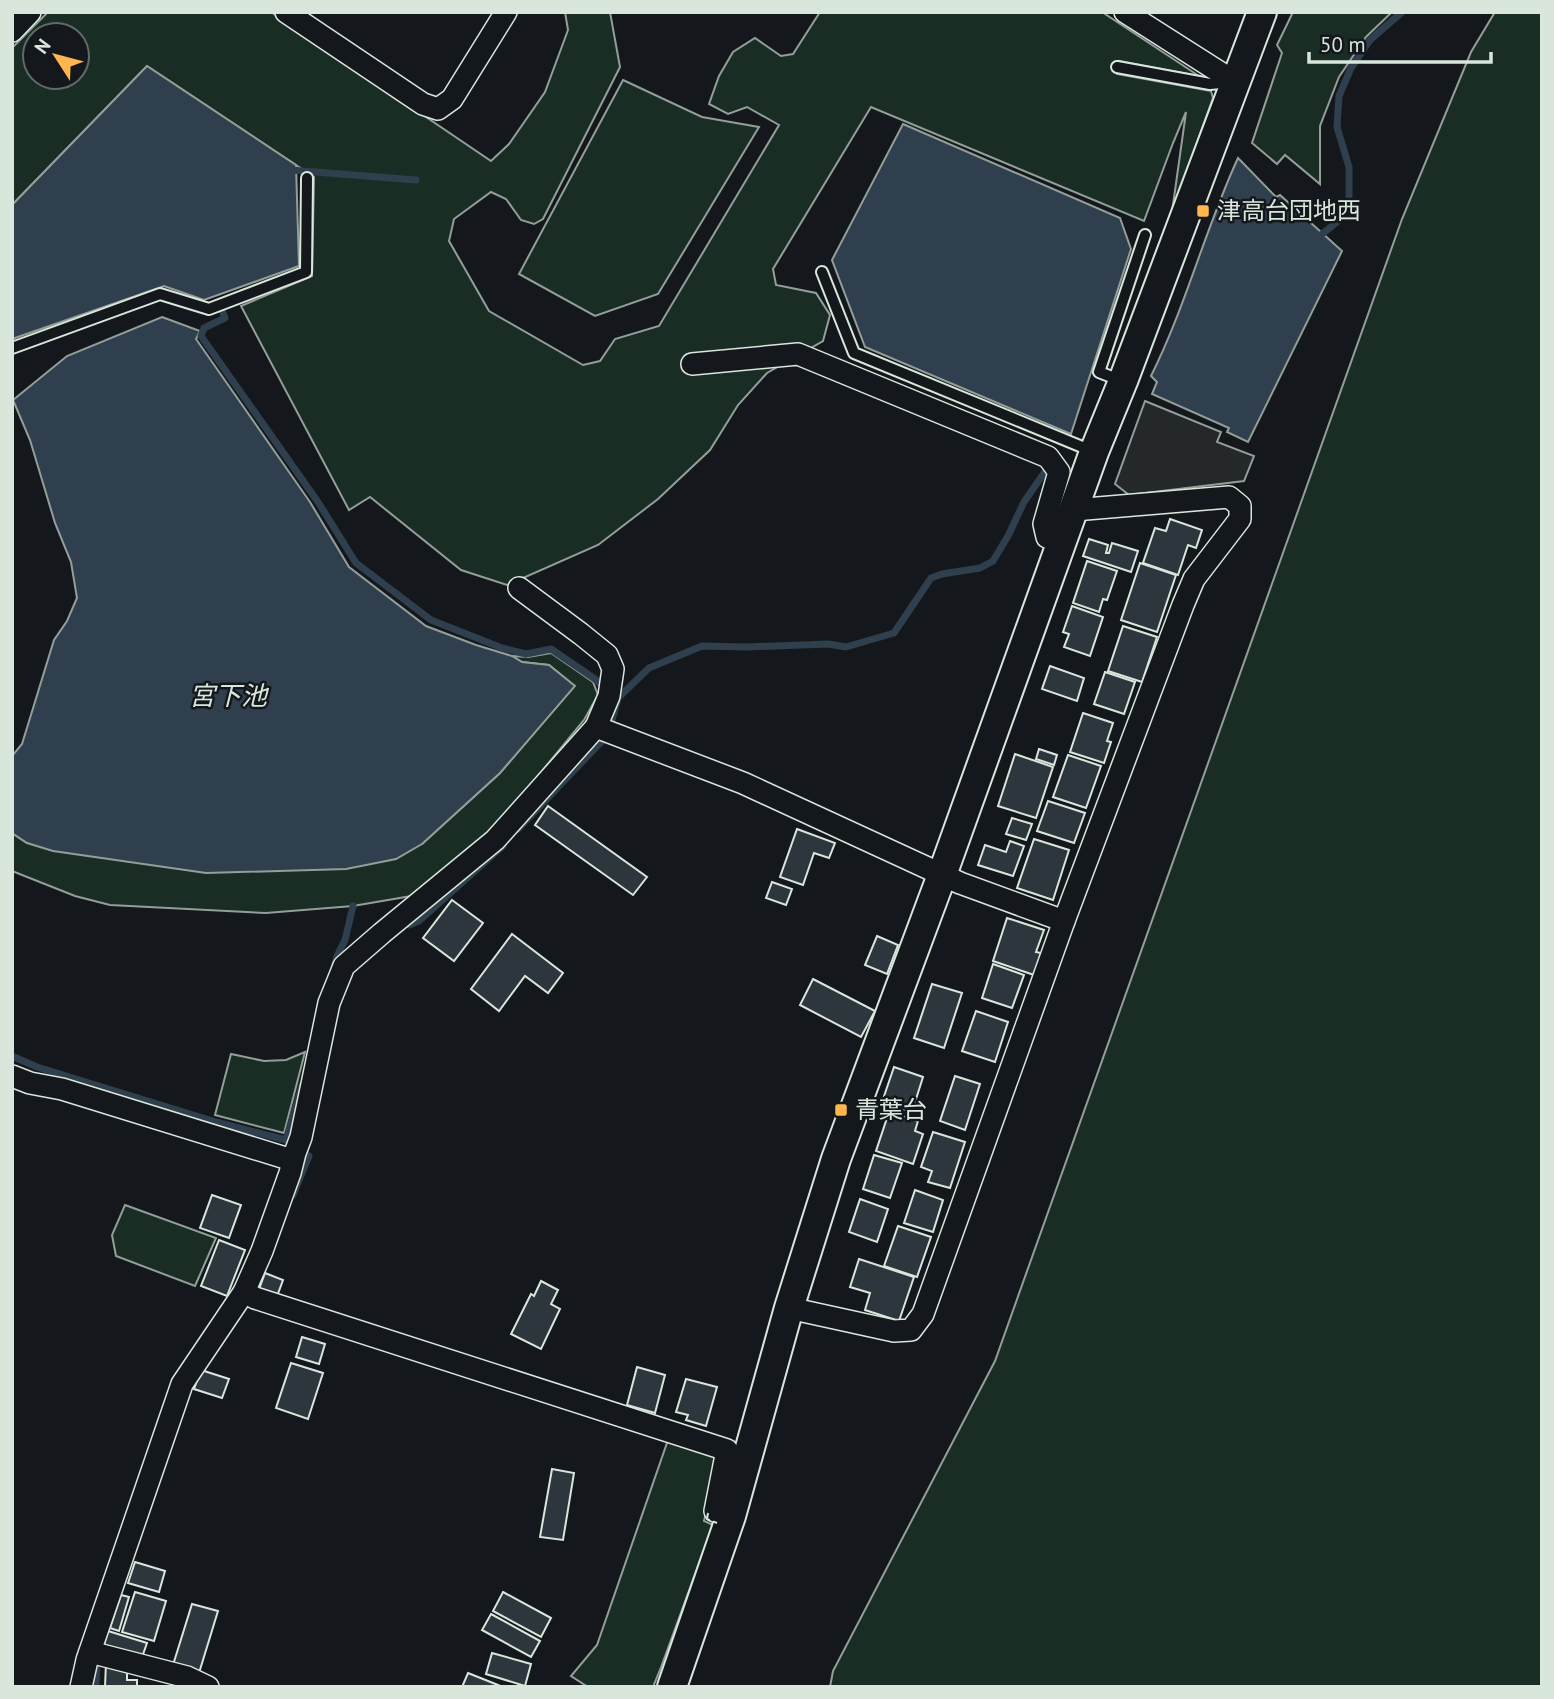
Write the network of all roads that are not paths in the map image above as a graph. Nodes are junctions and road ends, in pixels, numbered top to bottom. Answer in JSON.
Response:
{"nodes":[{"id":1,"x":30,"y":12,"type":"edge"},
{"id":2,"x":286,"y":12,"type":"edge"},
{"id":3,"x":506,"y":12,"type":"edge"},
{"id":4,"x":1125,"y":12,"type":"edge"},
{"id":5,"x":1262,"y":12,"type":"edge"},
{"id":6,"x":12,"y":31,"type":"edge"},
{"id":7,"x":1117,"y":67,"type":"dead end"},
{"id":8,"x":1235,"y":82,"type":"junction"},
{"id":9,"x":307,"y":178,"type":"dead end"},
{"id":10,"x":1145,"y":235,"type":"dead end"},
{"id":11,"x":822,"y":272,"type":"dead end"},
{"id":12,"x":12,"y":348,"type":"edge"},
{"id":13,"x":692,"y":364,"type":"dead end"},
{"id":14,"x":1123,"y":381,"type":"junction"},
{"id":15,"x":1094,"y":452,"type":"junction"},
{"id":16,"x":1074,"y":510,"type":"junction"},
{"id":17,"x":1062,"y":544,"type":"junction"},
{"id":18,"x":519,"y":588,"type":"dead end"},
{"id":19,"x":603,"y":730,"type":"junction"},
{"id":20,"x":942,"y":875,"type":"junction"},
{"id":21,"x":1064,"y":921,"type":"junction"},
{"id":22,"x":12,"y":1076,"type":"edge"},
{"id":23,"x":296,"y":1150,"type":"junction"},
{"id":24,"x":249,"y":1295,"type":"junction"},
{"id":25,"x":789,"y":1308,"type":"junction"},
{"id":26,"x":732,"y":1516,"type":"junction"},
{"id":27,"x":96,"y":1653,"type":"junction"},
{"id":28,"x":81,"y":1687,"type":"edge"},
{"id":29,"x":208,"y":1687,"type":"edge"},
{"id":30,"x":672,"y":1687,"type":"edge"}],
"edges":[{"from":1,"to":6,"type":"street"},
{"from":2,"to":3,"type":"street"},
{"from":4,"to":8,"type":"street"},
{"from":5,"to":8,"type":"street"},
{"from":7,"to":8,"type":"lane"},
{"from":8,"to":14,"type":"street"},
{"from":9,"to":12,"type":"lane"},
{"from":10,"to":14,"type":"lane"},
{"from":11,"to":15,"type":"lane"},
{"from":13,"to":17,"type":"street"},
{"from":14,"to":15,"type":"street"},
{"from":15,"to":16,"type":"street"},
{"from":16,"to":17,"type":"street"},
{"from":16,"to":21,"type":"street"},
{"from":17,"to":20,"type":"street"},
{"from":18,"to":19,"type":"street"},
{"from":19,"to":20,"type":"street"},
{"from":19,"to":23,"type":"street"},
{"from":20,"to":21,"type":"street"},
{"from":20,"to":25,"type":"street"},
{"from":21,"to":25,"type":"street"},
{"from":22,"to":23,"type":"street"},
{"from":23,"to":24,"type":"street"},
{"from":24,"to":26,"type":"street"},
{"from":24,"to":27,"type":"street"},
{"from":25,"to":26,"type":"street"},
{"from":26,"to":30,"type":"street"},
{"from":27,"to":28,"type":"street"},
{"from":27,"to":29,"type":"street"}]}
